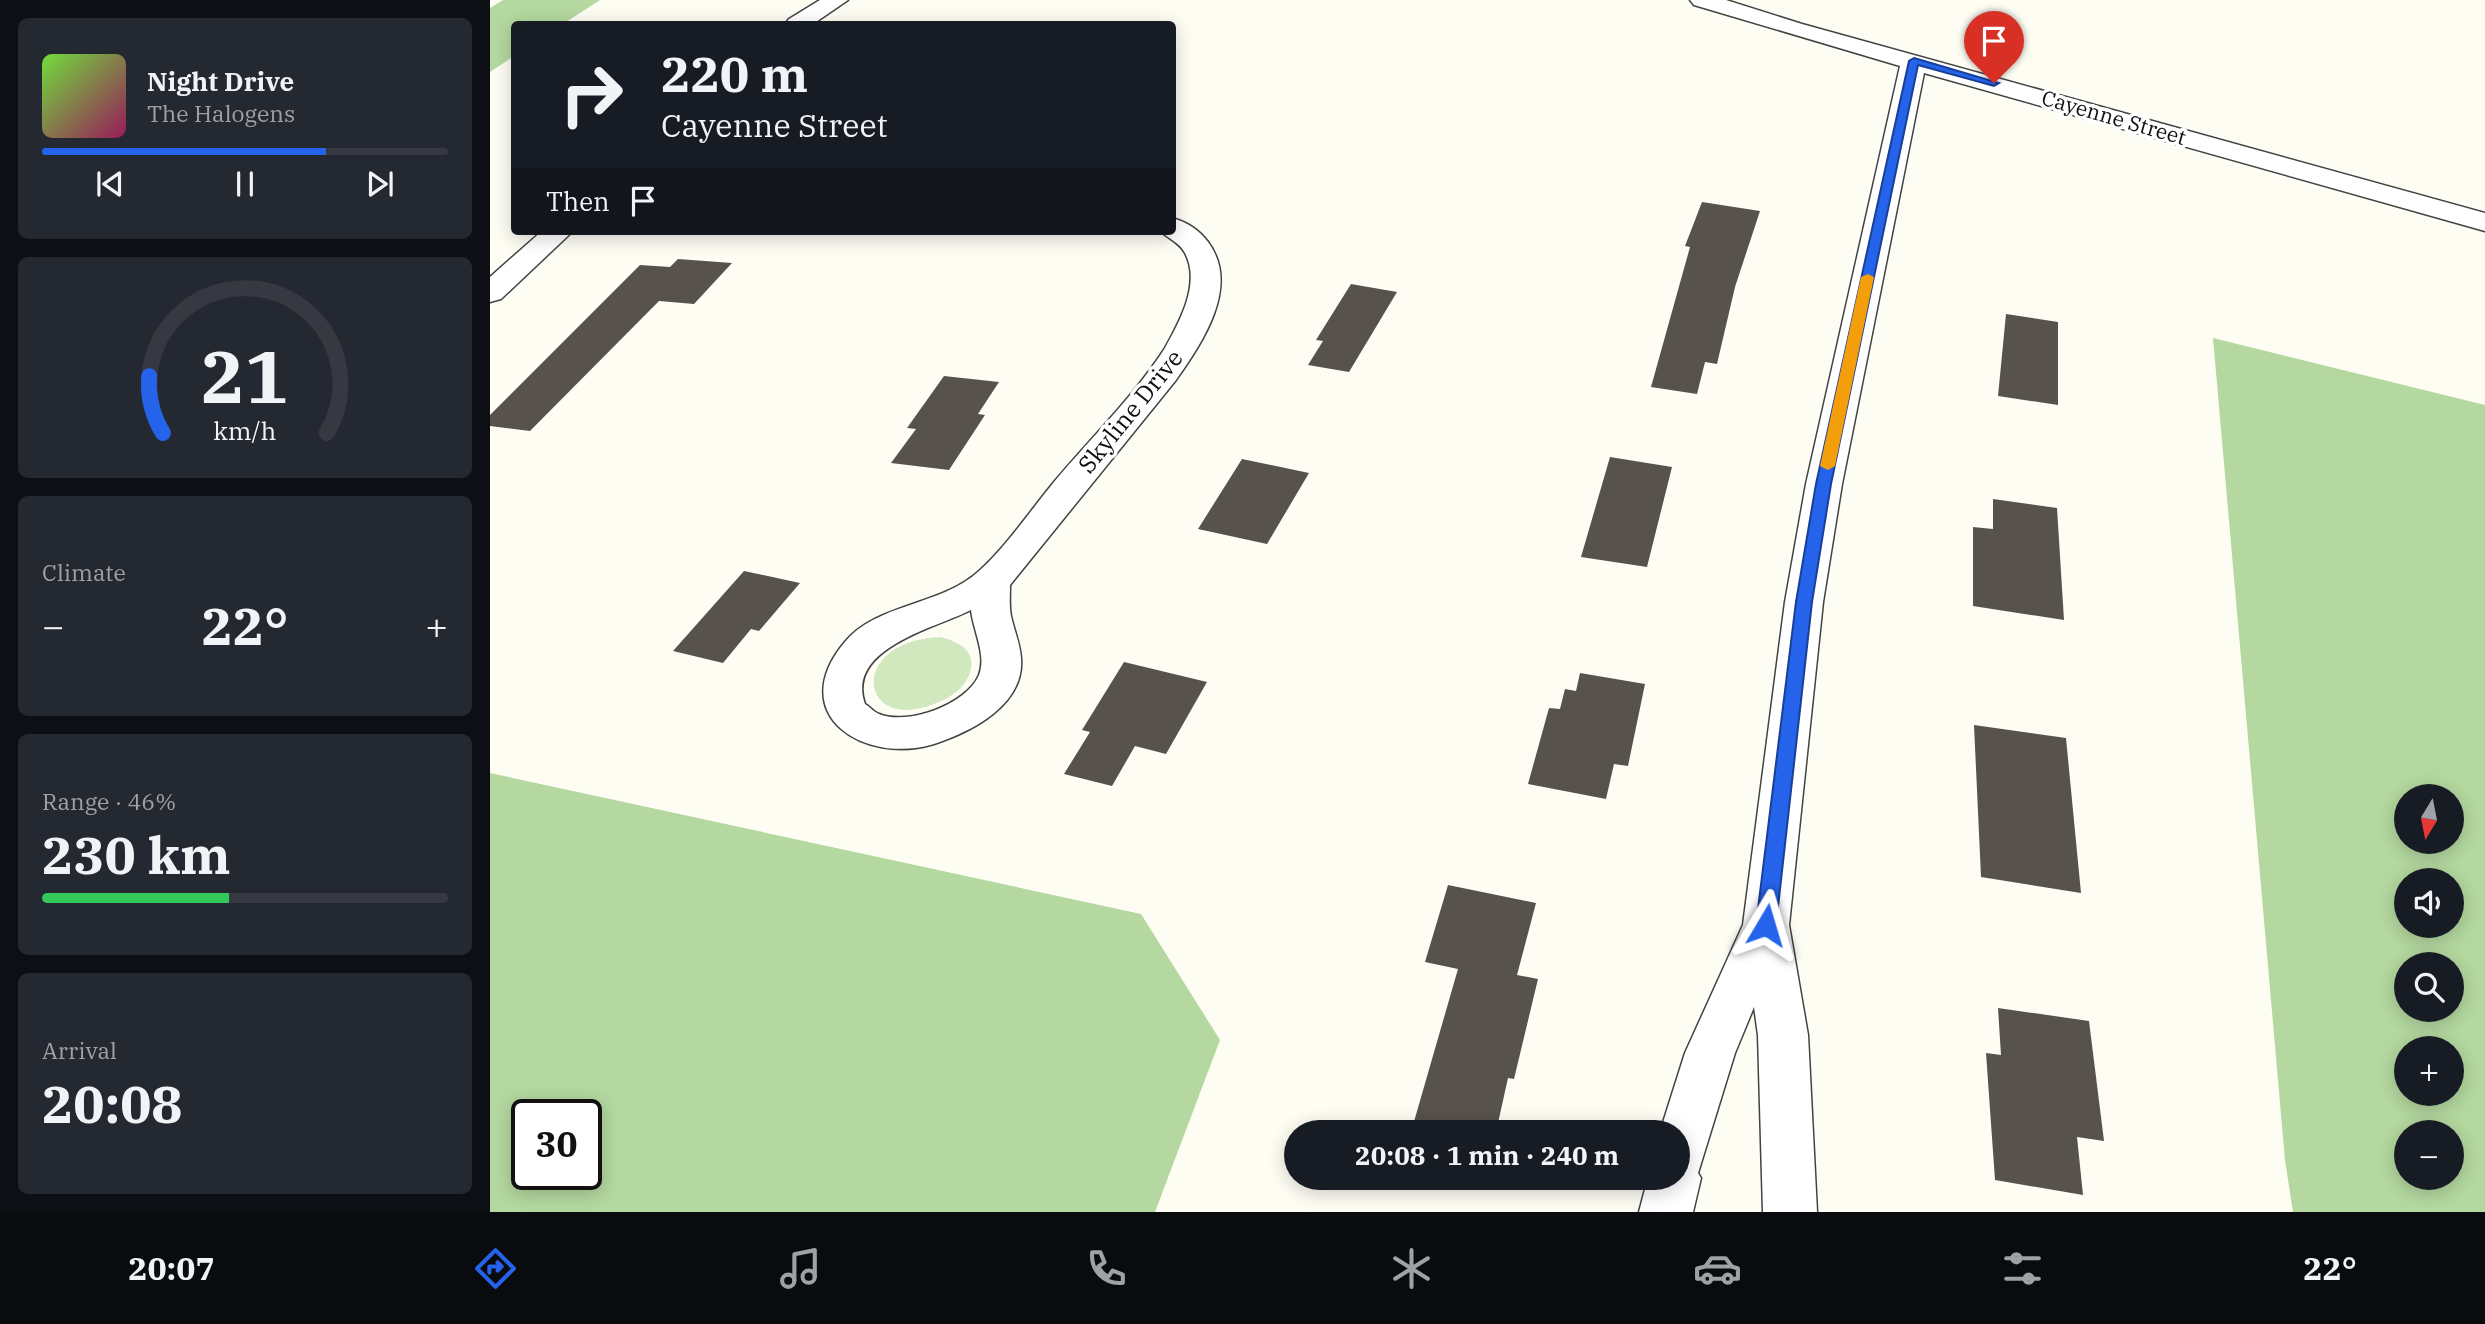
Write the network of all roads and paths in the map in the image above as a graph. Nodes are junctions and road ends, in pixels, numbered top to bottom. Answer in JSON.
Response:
{"nodes":[{"id":1,"x":836,"y":0,"type":"edge"},
{"id":2,"x":1702,"y":0,"type":"edge"},
{"id":3,"x":802,"y":21,"type":"edge"},
{"id":4,"x":1914,"y":61,"type":"junction"},
{"id":5,"x":2485,"y":222,"type":"edge"},
{"id":6,"x":1176,"y":230,"type":"edge"},
{"id":7,"x":555,"y":235,"type":"edge"},
{"id":8,"x":490,"y":293,"type":"edge"},
{"id":9,"x":991,"y":582,"type":"dead end"},
{"id":10,"x":1766,"y":925,"type":"junction"},
{"id":11,"x":1690,"y":1120,"type":"edge"},
{"id":12,"x":1671,"y":1190,"type":"edge"},
{"id":13,"x":1665,"y":1212,"type":"edge"},
{"id":14,"x":1790,"y":1212,"type":"edge"}],
"edges":[{"from":1,"to":3,"type":"street"},
{"from":2,"to":4,"type":"street","name":"Cayenne Street"},
{"from":4,"to":5,"type":"street","name":"Cayenne Street"},
{"from":4,"to":10,"type":"street"},
{"from":6,"to":9,"type":"street","name":"Skyline Drive"},
{"from":7,"to":8,"type":"street"},
{"from":10,"to":11,"type":"street"},
{"from":10,"to":14,"type":"street"},
{"from":12,"to":13,"type":"street"}]}
